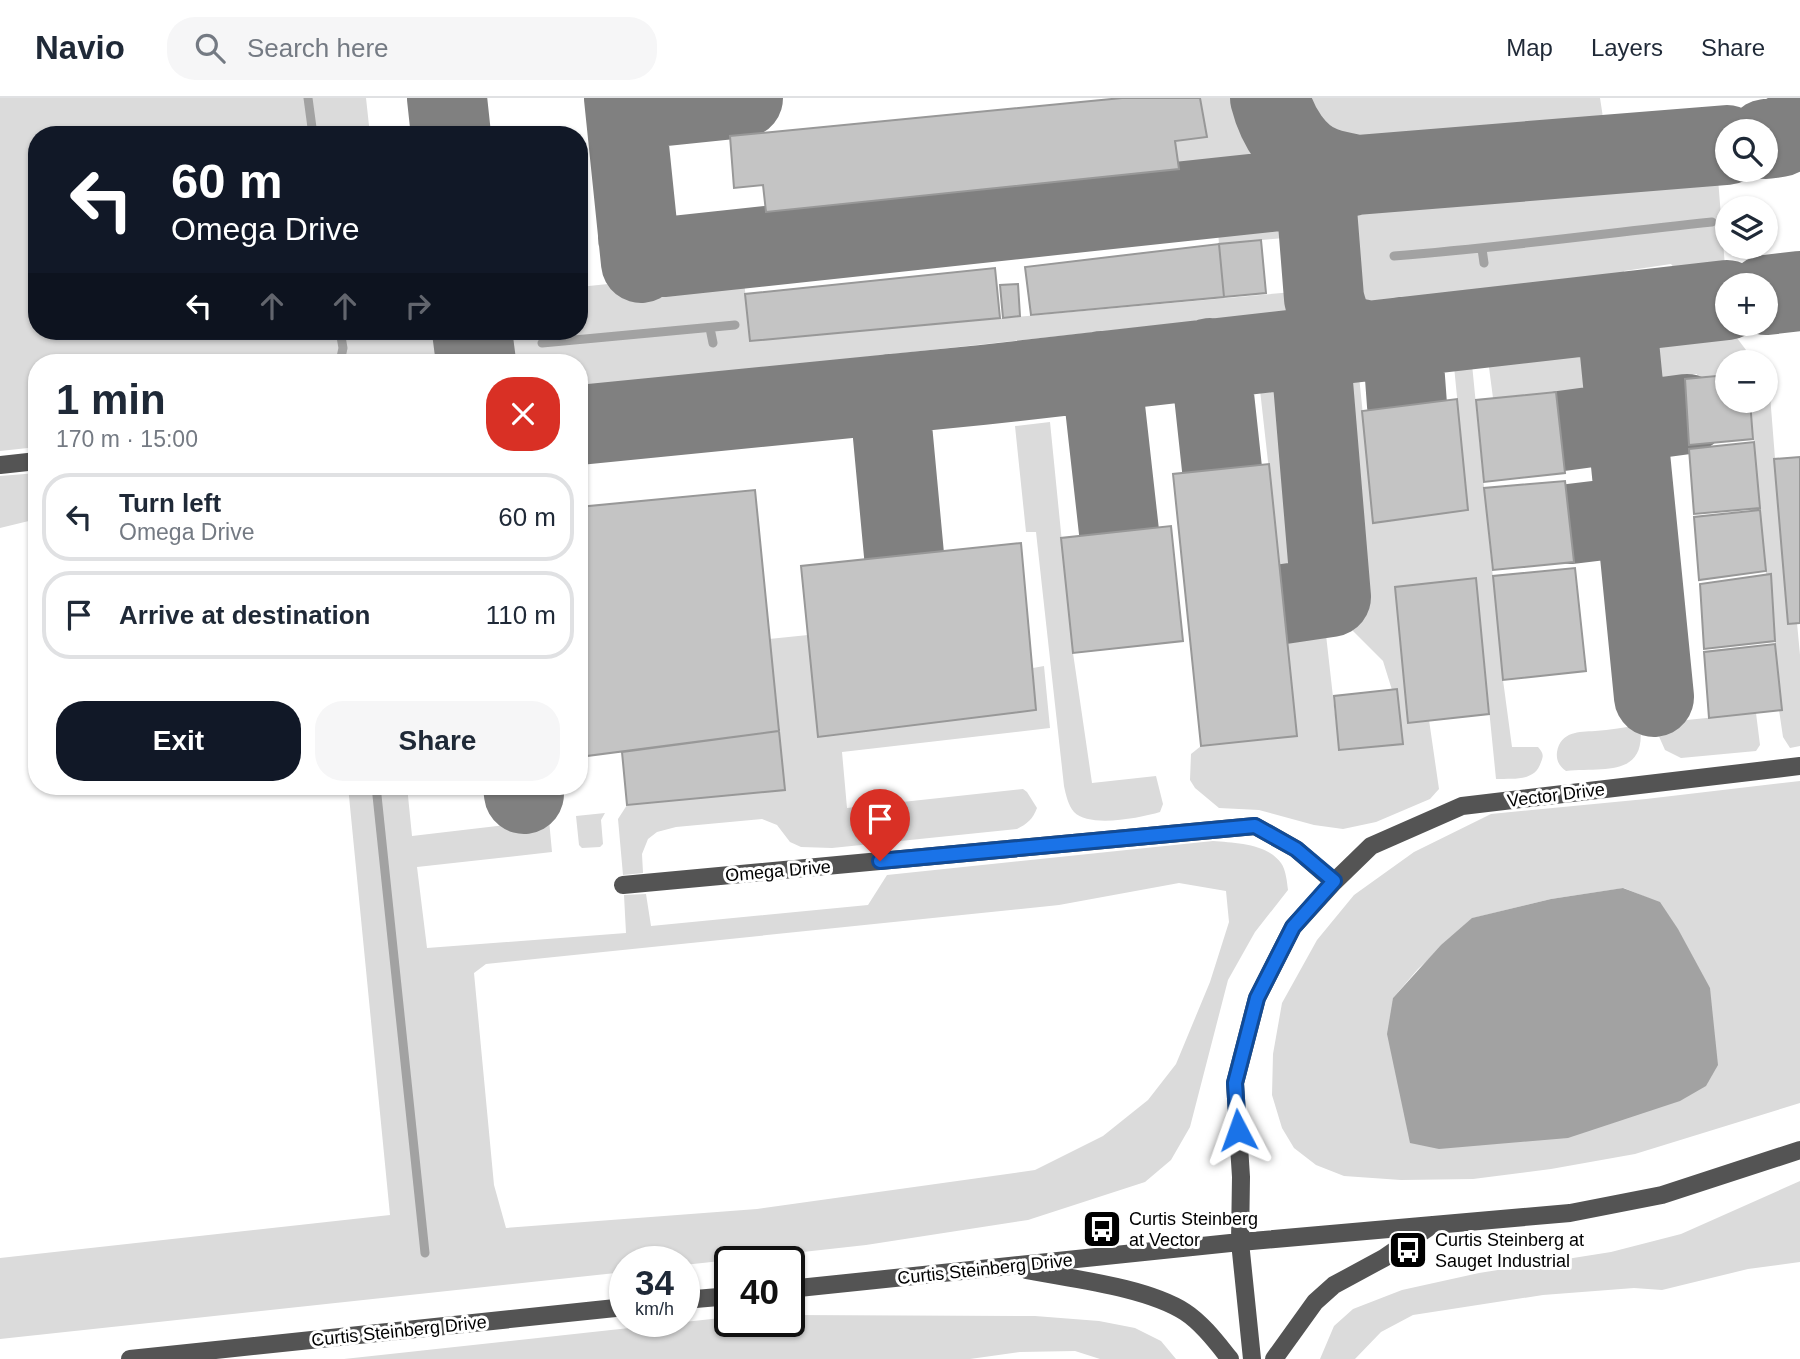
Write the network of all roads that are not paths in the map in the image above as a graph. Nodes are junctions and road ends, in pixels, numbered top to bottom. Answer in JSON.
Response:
{"nodes":[{"id":1,"x":28,"y":462,"type":"edge"},
{"id":2,"x":0,"y":465,"type":"edge"},
{"id":3,"x":1800,"y":765,"type":"edge"},
{"id":4,"x":1334,"y":881,"type":"junction"},
{"id":5,"x":623,"y":885,"type":"dead end"},
{"id":6,"x":1800,"y":1150,"type":"edge"},
{"id":7,"x":1432,"y":1225,"type":"junction"},
{"id":8,"x":1240,"y":1242,"type":"junction"},
{"id":9,"x":1009,"y":1266,"type":"junction"},
{"id":10,"x":805,"y":1287,"type":"edge"},
{"id":11,"x":609,"y":1309,"type":"edge"},
{"id":12,"x":131,"y":1359,"type":"edge"},
{"id":13,"x":1230,"y":1359,"type":"edge"},
{"id":14,"x":1252,"y":1359,"type":"edge"},
{"id":15,"x":1274,"y":1359,"type":"edge"}],
"edges":[{"from":1,"to":2,"type":"street"},
{"from":3,"to":4,"type":"street","name":"Vector Drive"},
{"from":4,"to":5,"type":"street","name":"Omega Drive"},
{"from":4,"to":8,"type":"street","name":"Vector Drive"},
{"from":6,"to":7,"type":"street","name":"Curtis Steinberg Drive"},
{"from":7,"to":8,"type":"street","name":"Curtis Steinberg Drive"},
{"from":7,"to":15,"type":"street"},
{"from":8,"to":9,"type":"street","name":"Curtis Steinberg Drive"},
{"from":8,"to":14,"type":"street","name":"Vector Drive"},
{"from":9,"to":10,"type":"street","name":"Curtis Steinberg Drive"},
{"from":9,"to":13,"type":"street"},
{"from":11,"to":12,"type":"street","name":"Curtis Steinberg Drive"}]}
